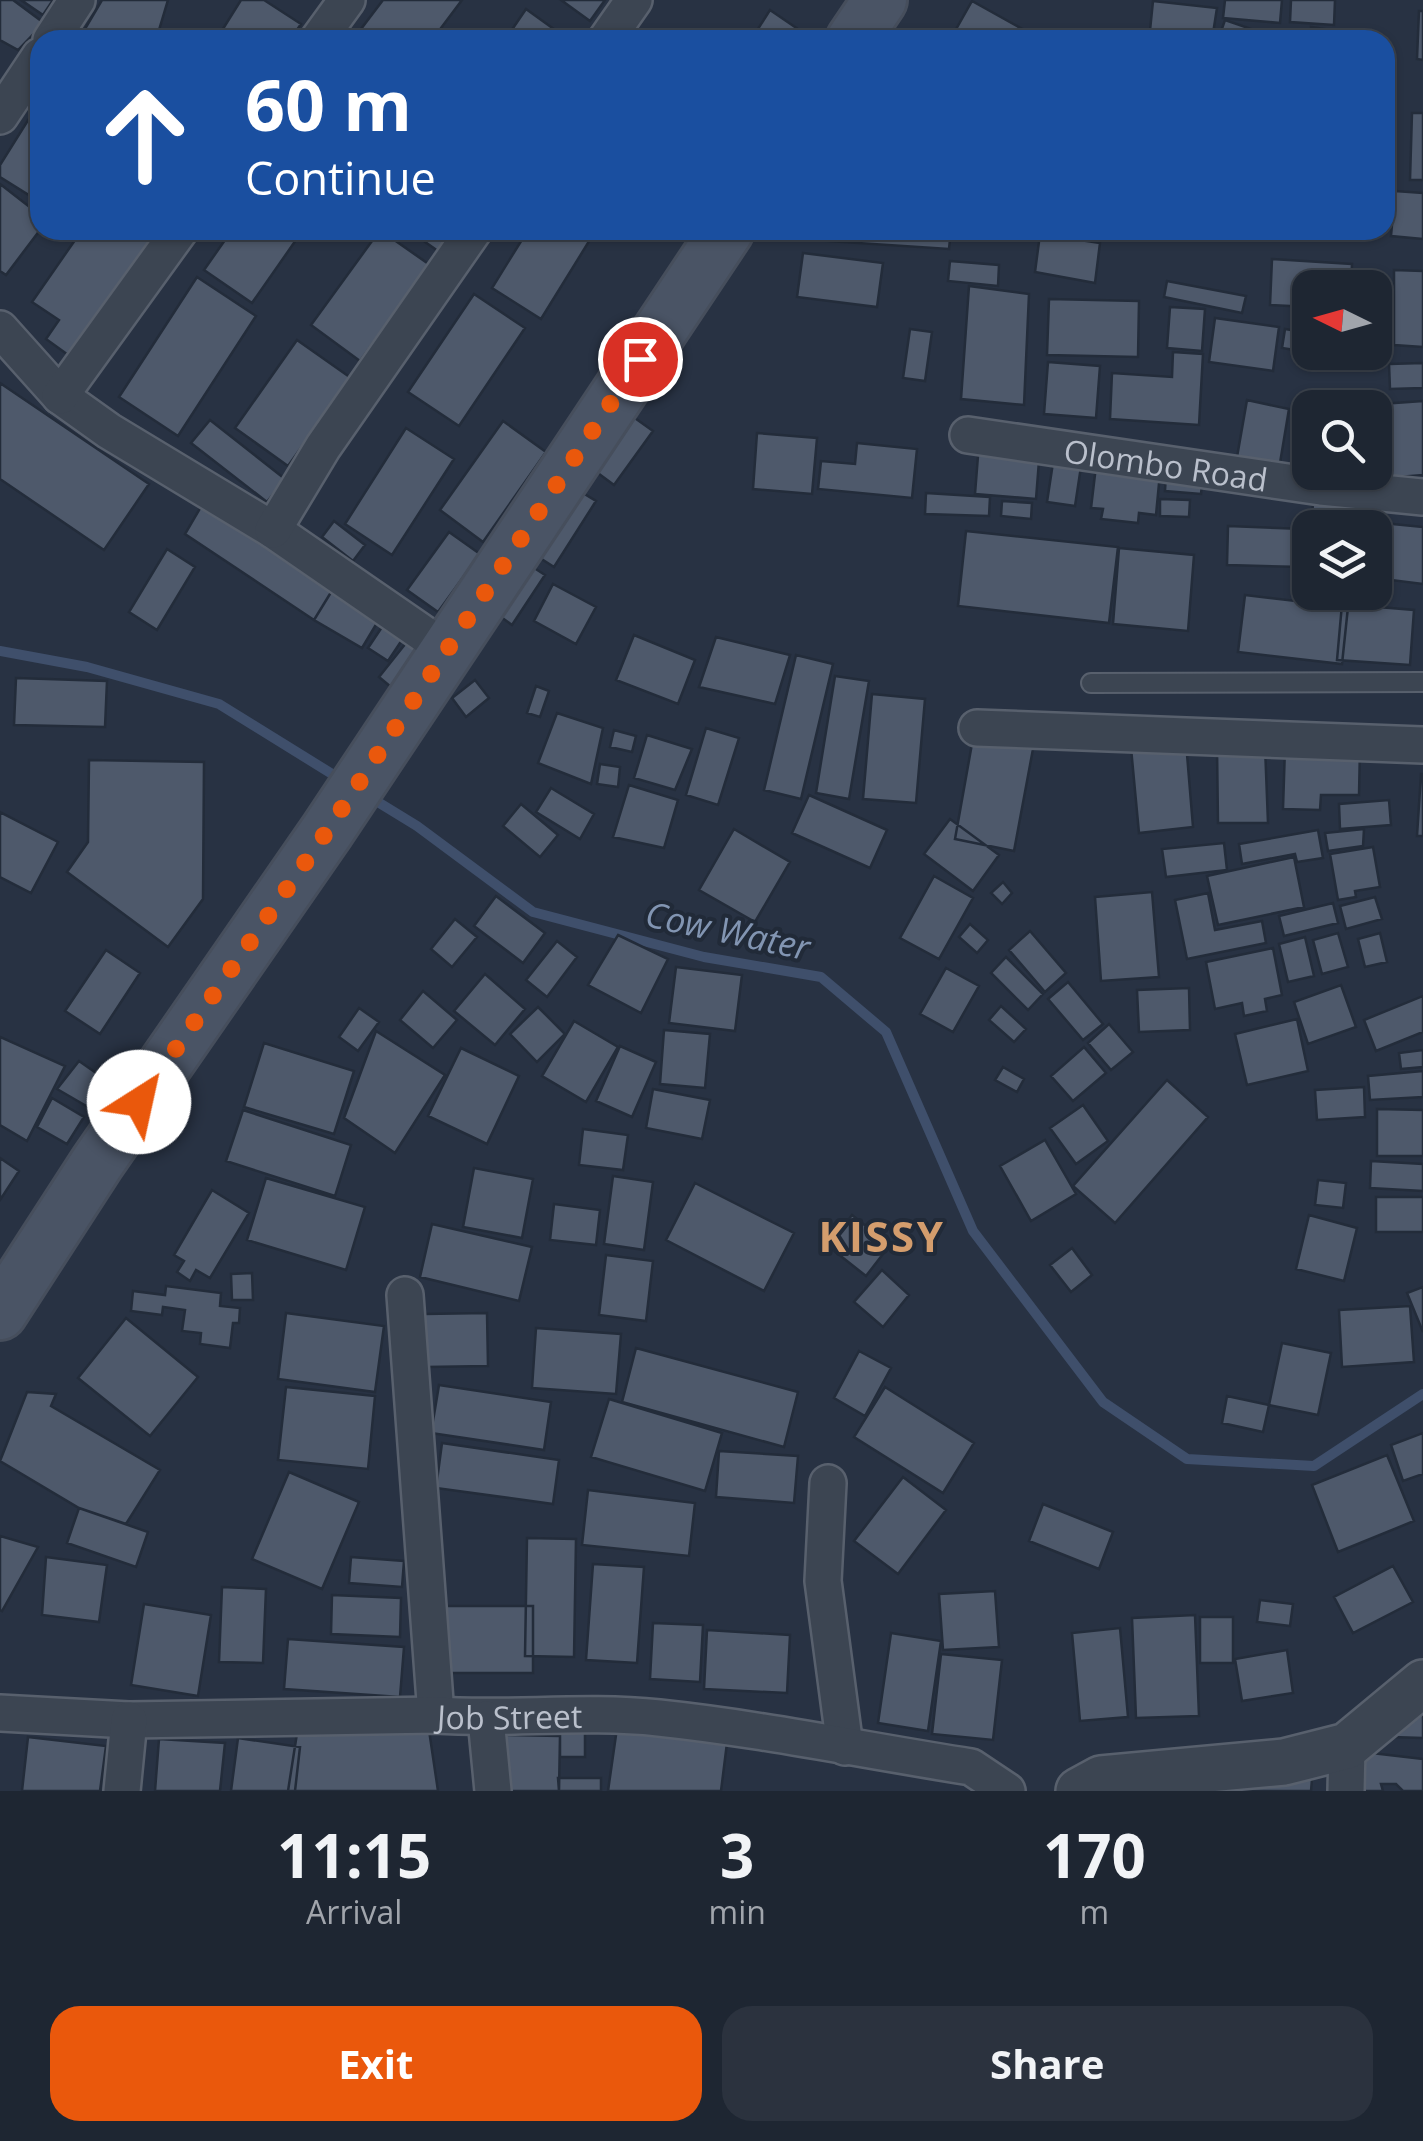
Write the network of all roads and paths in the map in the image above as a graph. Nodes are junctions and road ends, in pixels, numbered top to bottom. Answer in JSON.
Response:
{"nodes":[{"id":1,"x":77,"y":0,"type":"edge"},
{"id":2,"x":347,"y":0,"type":"edge"},
{"id":3,"x":634,"y":0,"type":"edge"},
{"id":4,"x":880,"y":0,"type":"edge"},
{"id":5,"x":57,"y":30,"type":"edge"},
{"id":6,"x":325,"y":30,"type":"edge"},
{"id":7,"x":613,"y":30,"type":"edge"},
{"id":8,"x":860,"y":30,"type":"edge"},
{"id":9,"x":30,"y":71,"type":"edge"},
{"id":10,"x":0,"y":116,"type":"edge"},
{"id":11,"x":173,"y":240,"type":"edge"},
{"id":12,"x":467,"y":240,"type":"edge"},
{"id":13,"x":720,"y":240,"type":"edge"},
{"id":14,"x":0,"y":328,"type":"edge"},
{"id":15,"x":60,"y":396,"type":"junction"},
{"id":16,"x":968,"y":435,"type":"dead end"},
{"id":17,"x":1423,"y":496,"type":"edge"},
{"id":18,"x":273,"y":530,"type":"junction"},
{"id":19,"x":447,"y":650,"type":"junction"},
{"id":20,"x":1423,"y":682,"type":"edge"},
{"id":21,"x":1090,"y":684,"type":"dead end"},
{"id":22,"x":977,"y":728,"type":"dead end"},
{"id":23,"x":1423,"y":745,"type":"edge"},
{"id":24,"x":405,"y":1295,"type":"dead end"},
{"id":25,"x":0,"y":1314,"type":"edge"},
{"id":26,"x":828,"y":1483,"type":"dead end"},
{"id":27,"x":1423,"y":1683,"type":"edge"},
{"id":28,"x":0,"y":1713,"type":"edge"},
{"id":29,"x":436,"y":1716,"type":"junction"},
{"id":30,"x":486,"y":1719,"type":"junction"},
{"id":31,"x":130,"y":1720,"type":"junction"},
{"id":32,"x":1347,"y":1746,"type":"junction"},
{"id":33,"x":844,"y":1747,"type":"junction"},
{"id":34,"x":122,"y":1791,"type":"edge"},
{"id":35,"x":492,"y":1791,"type":"edge"},
{"id":36,"x":1007,"y":1791,"type":"edge"},
{"id":37,"x":1079,"y":1791,"type":"edge"},
{"id":38,"x":1346,"y":1791,"type":"edge"}],
"edges":[{"from":1,"to":5,"type":"street"},
{"from":2,"to":6,"type":"street"},
{"from":3,"to":7,"type":"street"},
{"from":4,"to":8,"type":"main road"},
{"from":9,"to":10,"type":"street"},
{"from":11,"to":15,"type":"street"},
{"from":12,"to":18,"type":"street"},
{"from":13,"to":19,"type":"main road"},
{"from":14,"to":15,"type":"street"},
{"from":15,"to":18,"type":"street"},
{"from":16,"to":17,"type":"street","name":"Olombo Road"},
{"from":18,"to":19,"type":"street"},
{"from":19,"to":25,"type":"main road"},
{"from":20,"to":21,"type":"lane"},
{"from":22,"to":23,"type":"street"},
{"from":24,"to":29,"type":"street"},
{"from":26,"to":33,"type":"street"},
{"from":27,"to":32,"type":"street"},
{"from":28,"to":31,"type":"street","name":"Job Street"},
{"from":29,"to":30,"type":"street","name":"Job Street"},
{"from":29,"to":31,"type":"street","name":"Job Street"},
{"from":30,"to":33,"type":"street","name":"Job Street"},
{"from":30,"to":35,"type":"street"},
{"from":31,"to":34,"type":"street"},
{"from":32,"to":37,"type":"street"},
{"from":32,"to":38,"type":"street"},
{"from":33,"to":36,"type":"street","name":"Job Street"}]}
